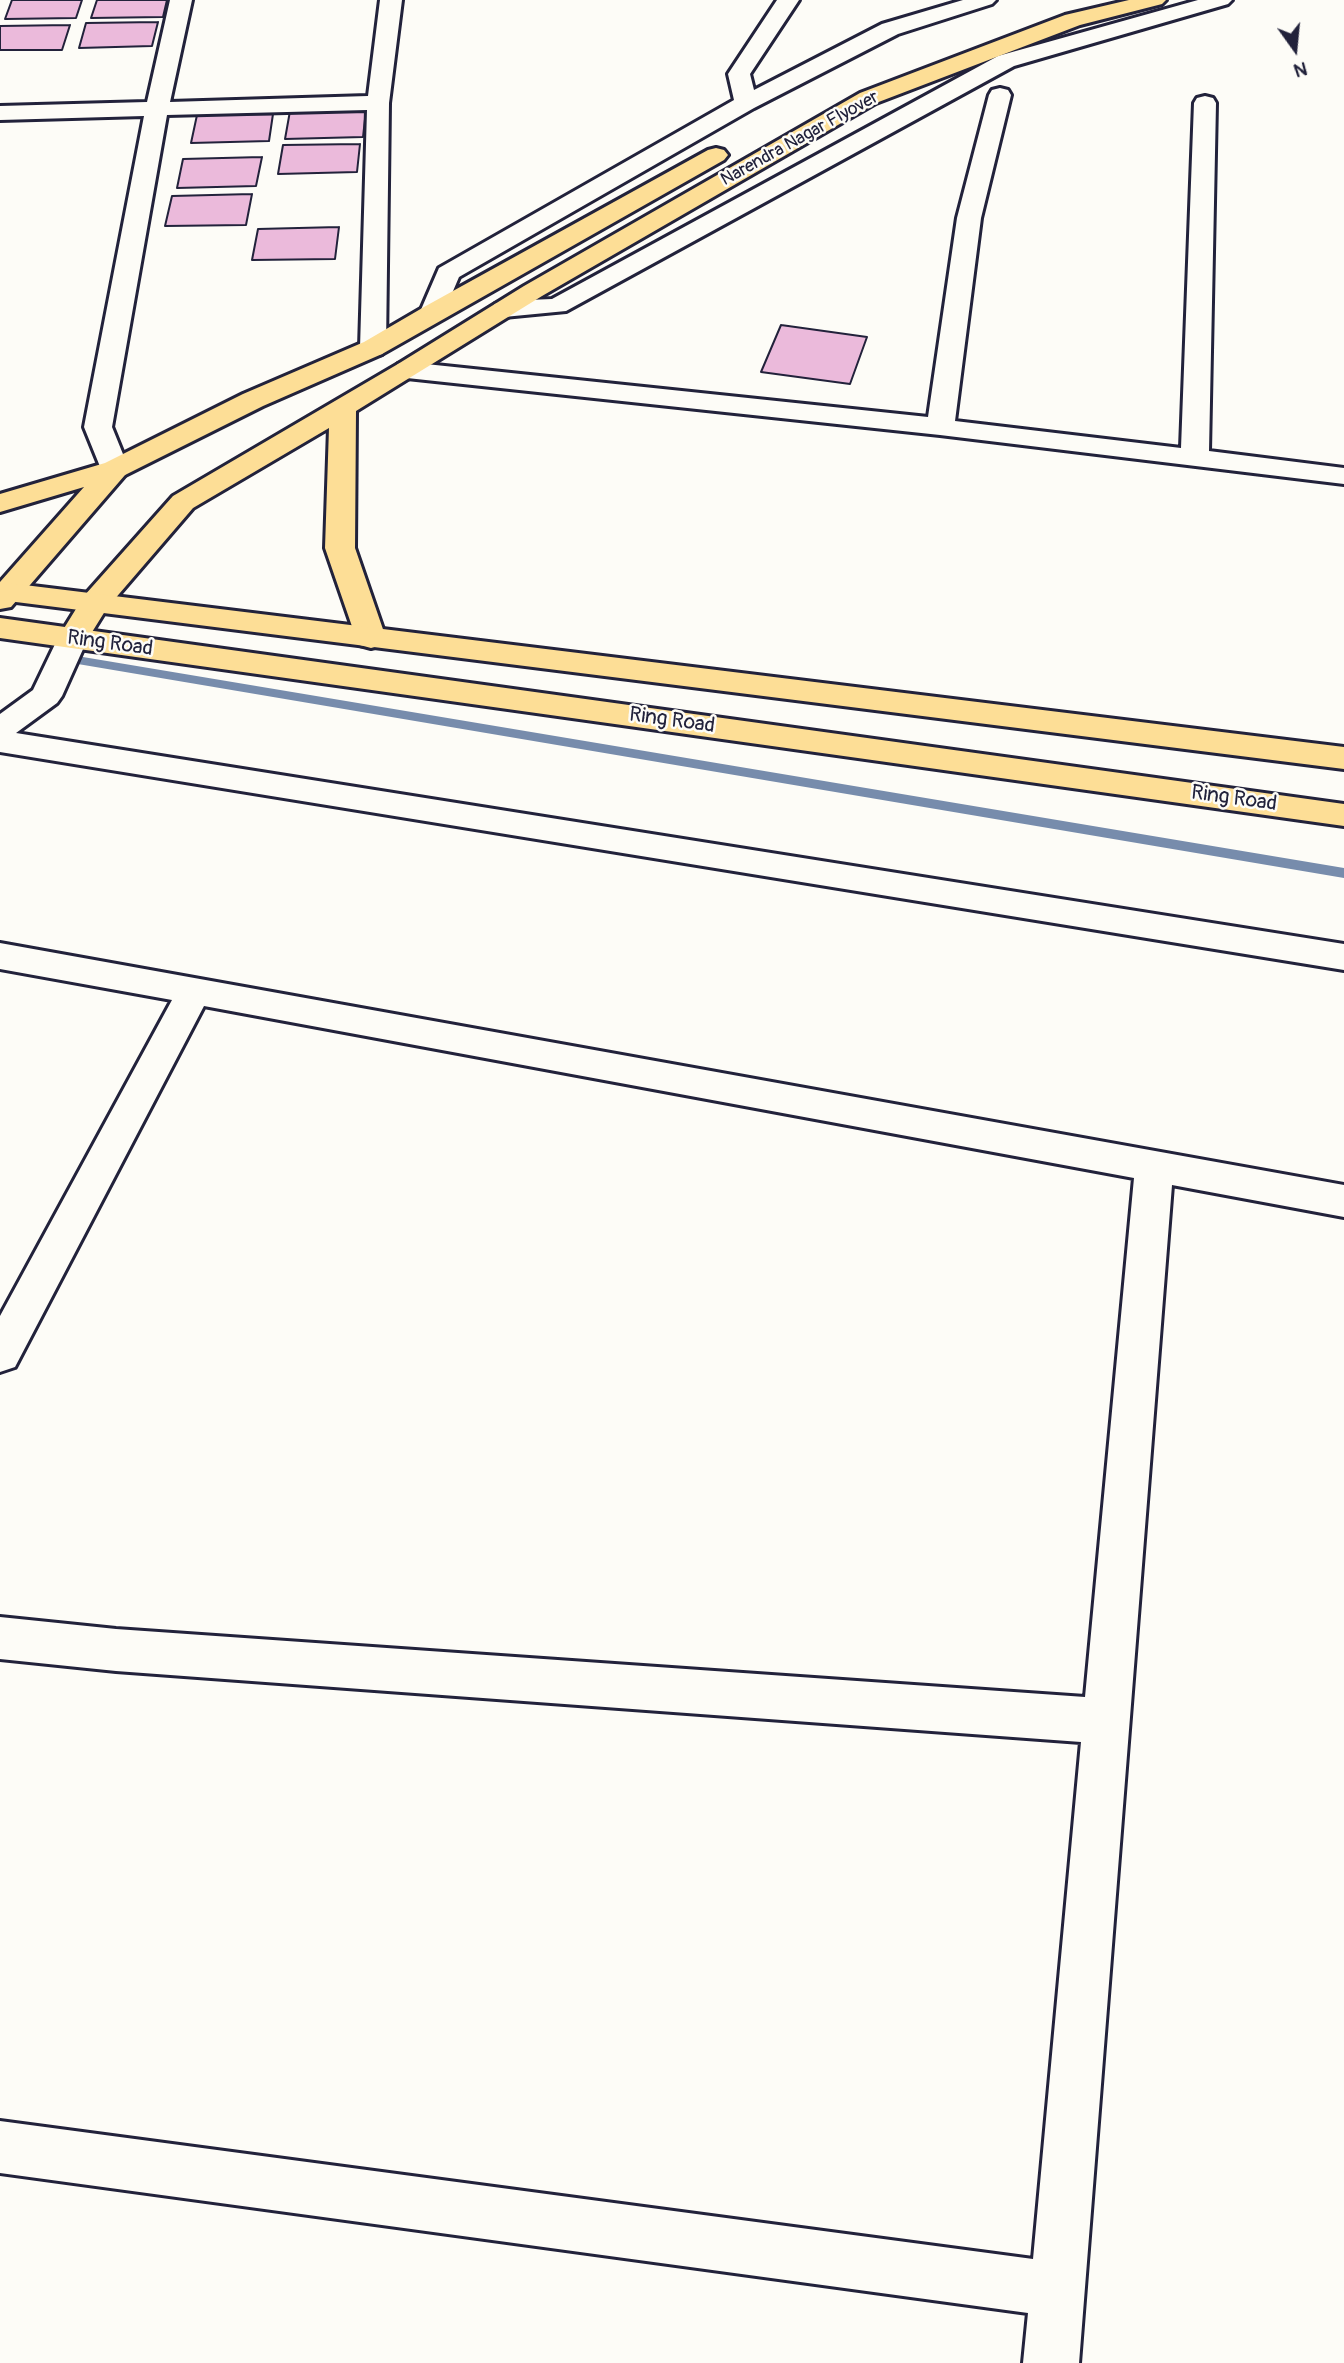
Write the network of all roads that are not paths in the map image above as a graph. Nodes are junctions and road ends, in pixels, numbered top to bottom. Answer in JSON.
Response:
{"nodes":[{"id":1,"x":181,"y":0,"type":"edge"},
{"id":2,"x":391,"y":0,"type":"edge"},
{"id":3,"x":788,"y":0,"type":"edge"},
{"id":4,"x":985,"y":0,"type":"edge"},
{"id":5,"x":1073,"y":0,"type":"edge"},
{"id":6,"x":1155,"y":0,"type":"edge"},
{"id":7,"x":1222,"y":0,"type":"edge"},
{"id":8,"x":1041,"y":8,"type":"dead end"},
{"id":9,"x":875,"y":71,"type":"dead end"},
{"id":10,"x":1000,"y":95,"type":"dead end"},
{"id":11,"x":817,"y":102,"type":"dead end"},
{"id":12,"x":378,"y":103,"type":"junction"},
{"id":13,"x":746,"y":103,"type":"junction"},
{"id":14,"x":1205,"y":103,"type":"dead end"},
{"id":15,"x":157,"y":108,"type":"junction"},
{"id":16,"x":0,"y":113,"type":"edge"},
{"id":17,"x":735,"y":145,"type":"dead end"},
{"id":18,"x":504,"y":309,"type":"junction"},
{"id":19,"x":433,"y":312,"type":"junction"},
{"id":20,"x":373,"y":348,"type":"junction"},
{"id":21,"x":407,"y":370,"type":"junction"},
{"id":22,"x":344,"y":407,"type":"junction"},
{"id":23,"x":940,"y":427,"type":"junction"},
{"id":24,"x":1195,"y":458,"type":"junction"},
{"id":25,"x":115,"y":469,"type":"junction"},
{"id":26,"x":1344,"y":476,"type":"edge"},
{"id":27,"x":0,"y":503,"type":"edge"},
{"id":28,"x":2,"y":594,"type":"edge"},
{"id":29,"x":95,"y":603,"type":"junction"},
{"id":30,"x":0,"y":628,"type":"edge"},
{"id":31,"x":73,"y":638,"type":"junction"},
{"id":32,"x":371,"y":638,"type":"junction"},
{"id":33,"x":0,"y":729,"type":"edge"},
{"id":34,"x":0,"y":741,"type":"edge"},
{"id":35,"x":1344,"y":758,"type":"edge"},
{"id":36,"x":1344,"y":815,"type":"edge"},
{"id":37,"x":0,"y":956,"type":"edge"},
{"id":38,"x":1344,"y":957,"type":"edge"},
{"id":39,"x":194,"y":992,"type":"junction"},
{"id":40,"x":1154,"y":1167,"type":"junction"},
{"id":41,"x":1344,"y":1201,"type":"edge"},
{"id":42,"x":0,"y":1355,"type":"edge"},
{"id":43,"x":0,"y":1637,"type":"edge"},
{"id":44,"x":1106,"y":1721,"type":"junction"},
{"id":45,"x":0,"y":2147,"type":"edge"},
{"id":46,"x":1057,"y":2290,"type":"junction"},
{"id":47,"x":1051,"y":2363,"type":"edge"}],
"edges":[{"from":1,"to":15,"type":"street"},
{"from":2,"to":12,"type":"street"},
{"from":3,"to":13,"type":"street"},
{"from":4,"to":13,"type":"street"},
{"from":5,"to":8,"type":"main road"},
{"from":6,"to":18,"type":"main road","name":"Narendra Nagar Flyover"},
{"from":7,"to":18,"type":"street"},
{"from":9,"to":11,"type":"main road","name":"Narendra Nagar Flyover"},
{"from":10,"to":23,"type":"street"},
{"from":12,"to":15,"type":"street"},
{"from":12,"to":20,"type":"street"},
{"from":13,"to":19,"type":"street"},
{"from":14,"to":24,"type":"street"},
{"from":15,"to":16,"type":"street"},
{"from":15,"to":25,"type":"street"},
{"from":17,"to":19,"type":"main road","name":"Narendra Nagar Flyover"},
{"from":18,"to":21,"type":"main road","name":"Narendra Nagar Flyover"},
{"from":19,"to":20,"type":"main road","name":"Narendra Nagar Flyover"},
{"from":20,"to":25,"type":"main road","name":"Narendra Nagar Flyover"},
{"from":21,"to":22,"type":"main road","name":"Narendra Nagar Flyover"},
{"from":21,"to":23,"type":"street"},
{"from":22,"to":29,"type":"main road","name":"Narendra Nagar Flyover"},
{"from":22,"to":32,"type":"main road"},
{"from":23,"to":24,"type":"street"},
{"from":24,"to":26,"type":"street"},
{"from":25,"to":27,"type":"main road"},
{"from":25,"to":28,"type":"main road"},
{"from":28,"to":29,"type":"main road","name":"Ring Road"},
{"from":29,"to":31,"type":"main road","name":"Narendra Nagar Flyover"},
{"from":29,"to":32,"type":"main road","name":"Ring Road"},
{"from":30,"to":31,"type":"main road","name":"Ring Road"},
{"from":31,"to":33,"type":"street"},
{"from":31,"to":36,"type":"main road","name":"Ring Road"},
{"from":32,"to":35,"type":"main road","name":"Ring Road"},
{"from":34,"to":38,"type":"street"},
{"from":37,"to":39,"type":"street"},
{"from":39,"to":40,"type":"street"},
{"from":39,"to":42,"type":"street"},
{"from":40,"to":41,"type":"street"},
{"from":40,"to":44,"type":"street"},
{"from":43,"to":44,"type":"street"},
{"from":44,"to":46,"type":"street"},
{"from":45,"to":46,"type":"street"},
{"from":46,"to":47,"type":"street"}]}
